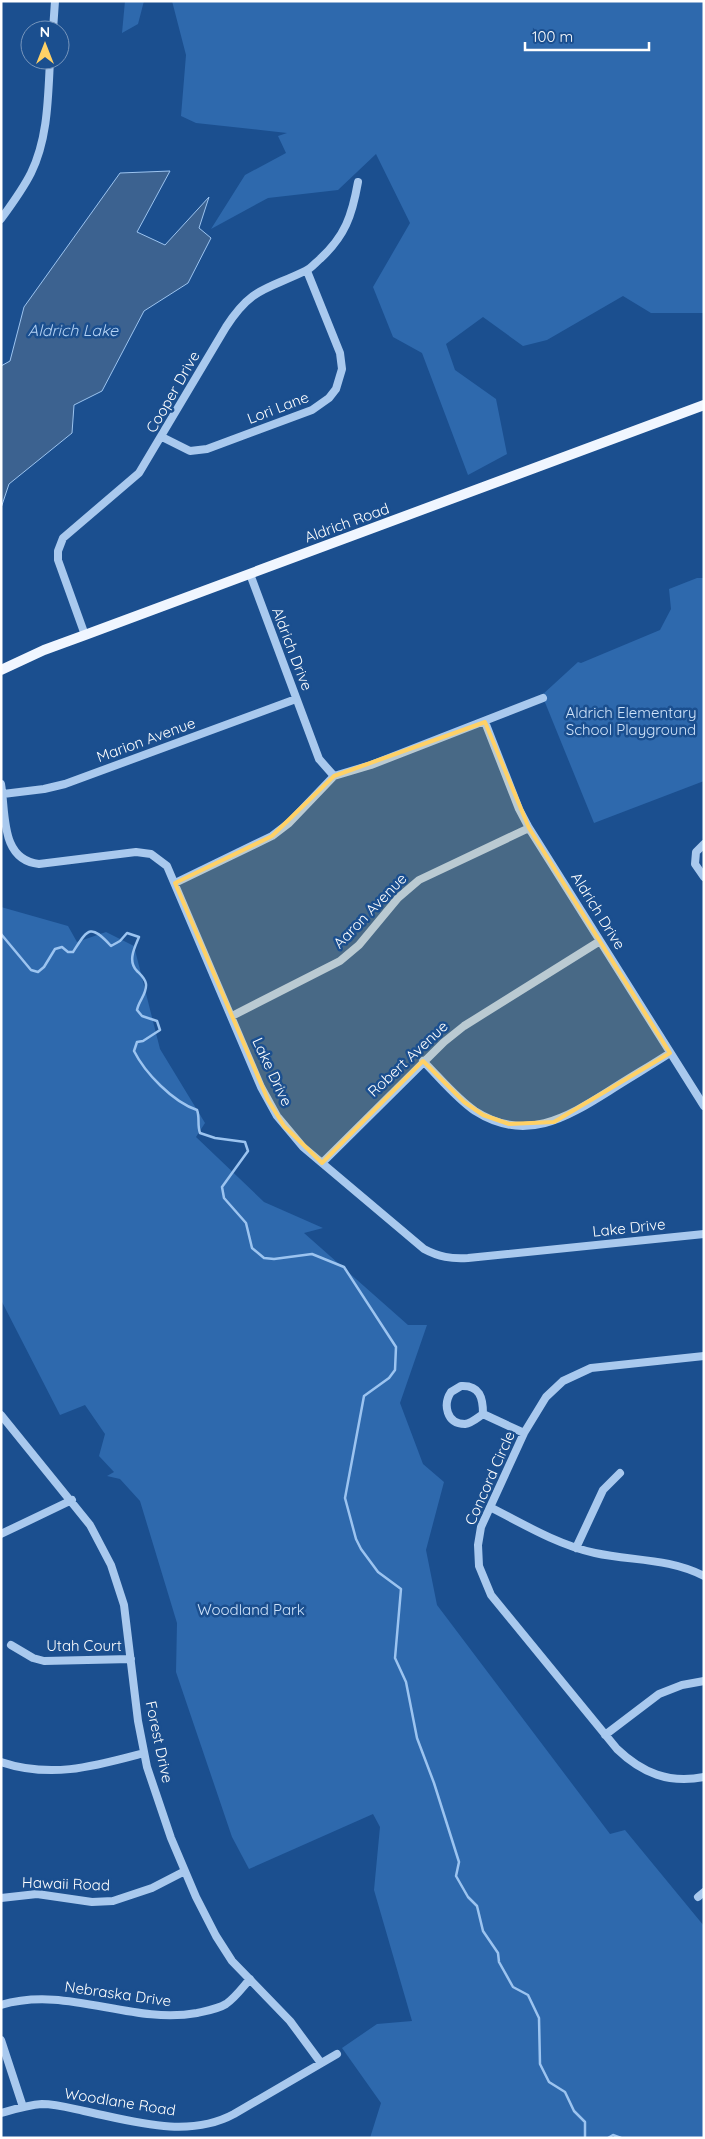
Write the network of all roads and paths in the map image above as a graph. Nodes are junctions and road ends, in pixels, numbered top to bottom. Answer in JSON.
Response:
{"nodes":[{"id":1,"x":55,"y":1,"type":"edge"},
{"id":2,"x":54,"y":20,"type":"edge"},
{"id":3,"x":49,"y":70,"type":"edge"},
{"id":4,"x":358,"y":182,"type":"dead end"},
{"id":5,"x":1,"y":219,"type":"edge"},
{"id":6,"x":308,"y":270,"type":"junction"},
{"id":7,"x":704,"y":405,"type":"edge"},
{"id":8,"x":162,"y":437,"type":"junction"},
{"id":9,"x":250,"y":574,"type":"junction"},
{"id":10,"x":85,"y":635,"type":"junction"},
{"id":11,"x":1,"y":670,"type":"edge"},
{"id":12,"x":543,"y":698,"type":"dead end"},
{"id":13,"x":296,"y":699,"type":"junction"},
{"id":14,"x":485,"y":722,"type":"junction"},
{"id":15,"x":334,"y":776,"type":"junction"},
{"id":16,"x":1,"y":784,"type":"edge"},
{"id":17,"x":3,"y":794,"type":"junction"},
{"id":18,"x":529,"y":828,"type":"junction"},
{"id":19,"x":704,"y":844,"type":"edge"},
{"id":20,"x":704,"y":877,"type":"edge"},
{"id":21,"x":175,"y":883,"type":"junction"},
{"id":22,"x":600,"y":941,"type":"junction"},
{"id":23,"x":232,"y":1016,"type":"junction"},
{"id":24,"x":670,"y":1053,"type":"junction"},
{"id":25,"x":423,"y":1061,"type":"junction"},
{"id":26,"x":704,"y":1106,"type":"edge"},
{"id":27,"x":322,"y":1163,"type":"junction"},
{"id":28,"x":704,"y":1234,"type":"edge"},
{"id":29,"x":704,"y":1356,"type":"edge"},
{"id":30,"x":483,"y":1414,"type":"junction"},
{"id":31,"x":1,"y":1415,"type":"edge"},
{"id":32,"x":524,"y":1433,"type":"junction"},
{"id":33,"x":620,"y":1473,"type":"dead end"},
{"id":34,"x":72,"y":1500,"type":"junction"},
{"id":35,"x":490,"y":1507,"type":"junction"},
{"id":36,"x":1,"y":1534,"type":"edge"},
{"id":37,"x":576,"y":1548,"type":"junction"},
{"id":38,"x":703,"y":1573,"type":"edge"},
{"id":39,"x":11,"y":1645,"type":"dead end"},
{"id":40,"x":131,"y":1659,"type":"junction"},
{"id":41,"x":704,"y":1681,"type":"edge"},
{"id":42,"x":605,"y":1735,"type":"junction"},
{"id":43,"x":144,"y":1753,"type":"junction"},
{"id":44,"x":1,"y":1762,"type":"edge"},
{"id":45,"x":704,"y":1778,"type":"edge"},
{"id":46,"x":185,"y":1871,"type":"junction"},
{"id":47,"x":1,"y":1898,"type":"edge"},
{"id":48,"x":250,"y":1979,"type":"junction"},
{"id":49,"x":1,"y":2005,"type":"edge"},
{"id":50,"x":1,"y":2040,"type":"edge"},
{"id":51,"x":337,"y":2054,"type":"dead end"},
{"id":52,"x":322,"y":2063,"type":"junction"},
{"id":53,"x":22,"y":2107,"type":"junction"},
{"id":54,"x":1,"y":2112,"type":"edge"}],
"edges":[{"from":1,"to":2,"type":"street"},
{"from":3,"to":5,"type":"street"},
{"from":4,"to":6,"type":"street","name":"Cooper Drive"},
{"from":6,"to":8,"type":"street","name":"Cooper Drive"},
{"from":6,"to":8,"type":"street","name":"Lori Lane"},
{"from":7,"to":9,"type":"main road","name":"Aldrich Road"},
{"from":8,"to":10,"type":"street","name":"Cooper Drive"},
{"from":9,"to":10,"type":"main road","name":"Aldrich Road"},
{"from":9,"to":13,"type":"street","name":"Aldrich Drive"},
{"from":10,"to":11,"type":"main road","name":"Aldrich Road"},
{"from":12,"to":14,"type":"street"},
{"from":13,"to":15,"type":"street","name":"Aldrich Drive"},
{"from":13,"to":17,"type":"street","name":"Marion Avenue"},
{"from":14,"to":15,"type":"street"},
{"from":14,"to":18,"type":"street","name":"Aldrich Drive"},
{"from":15,"to":21,"type":"street"},
{"from":16,"to":17,"type":"street","name":"Lake Drive"},
{"from":17,"to":21,"type":"street","name":"Lake Drive"},
{"from":18,"to":22,"type":"street","name":"Aldrich Drive"},
{"from":18,"to":23,"type":"street","name":"Aaron Avenue"},
{"from":19,"to":20,"type":"street"},
{"from":21,"to":23,"type":"street","name":"Lake Drive"},
{"from":22,"to":24,"type":"street","name":"Aldrich Drive"},
{"from":22,"to":25,"type":"street","name":"Robert Avenue"},
{"from":23,"to":27,"type":"street","name":"Lake Drive"},
{"from":24,"to":25,"type":"street"},
{"from":24,"to":26,"type":"street","name":"Aldrich Drive"},
{"from":25,"to":27,"type":"street","name":"Robert Avenue"},
{"from":27,"to":28,"type":"street","name":"Lake Drive"},
{"from":29,"to":32,"type":"street","name":"Concord Circle"},
{"from":30,"to":30,"type":"street"},
{"from":30,"to":32,"type":"street"},
{"from":31,"to":34,"type":"street","name":"Forest Drive"},
{"from":32,"to":35,"type":"street","name":"Concord Circle"},
{"from":33,"to":37,"type":"street"},
{"from":34,"to":36,"type":"street"},
{"from":34,"to":40,"type":"street","name":"Forest Drive"},
{"from":35,"to":37,"type":"street"},
{"from":35,"to":42,"type":"street","name":"Concord Circle"},
{"from":37,"to":38,"type":"street"},
{"from":39,"to":40,"type":"street","name":"Utah Court"},
{"from":40,"to":43,"type":"street","name":"Forest Drive"},
{"from":41,"to":42,"type":"street"},
{"from":42,"to":45,"type":"street","name":"Concord Circle"},
{"from":43,"to":44,"type":"street"},
{"from":43,"to":46,"type":"street","name":"Forest Drive"},
{"from":46,"to":47,"type":"street","name":"Hawaii Road"},
{"from":46,"to":48,"type":"street","name":"Forest Drive"},
{"from":48,"to":49,"type":"street","name":"Nebraska Drive"},
{"from":48,"to":52,"type":"street","name":"Forest Drive"},
{"from":50,"to":53,"type":"street"},
{"from":51,"to":52,"type":"street","name":"Woodlane Road"},
{"from":52,"to":53,"type":"street","name":"Woodlane Road"},
{"from":53,"to":54,"type":"street","name":"Woodlane Road"}]}
